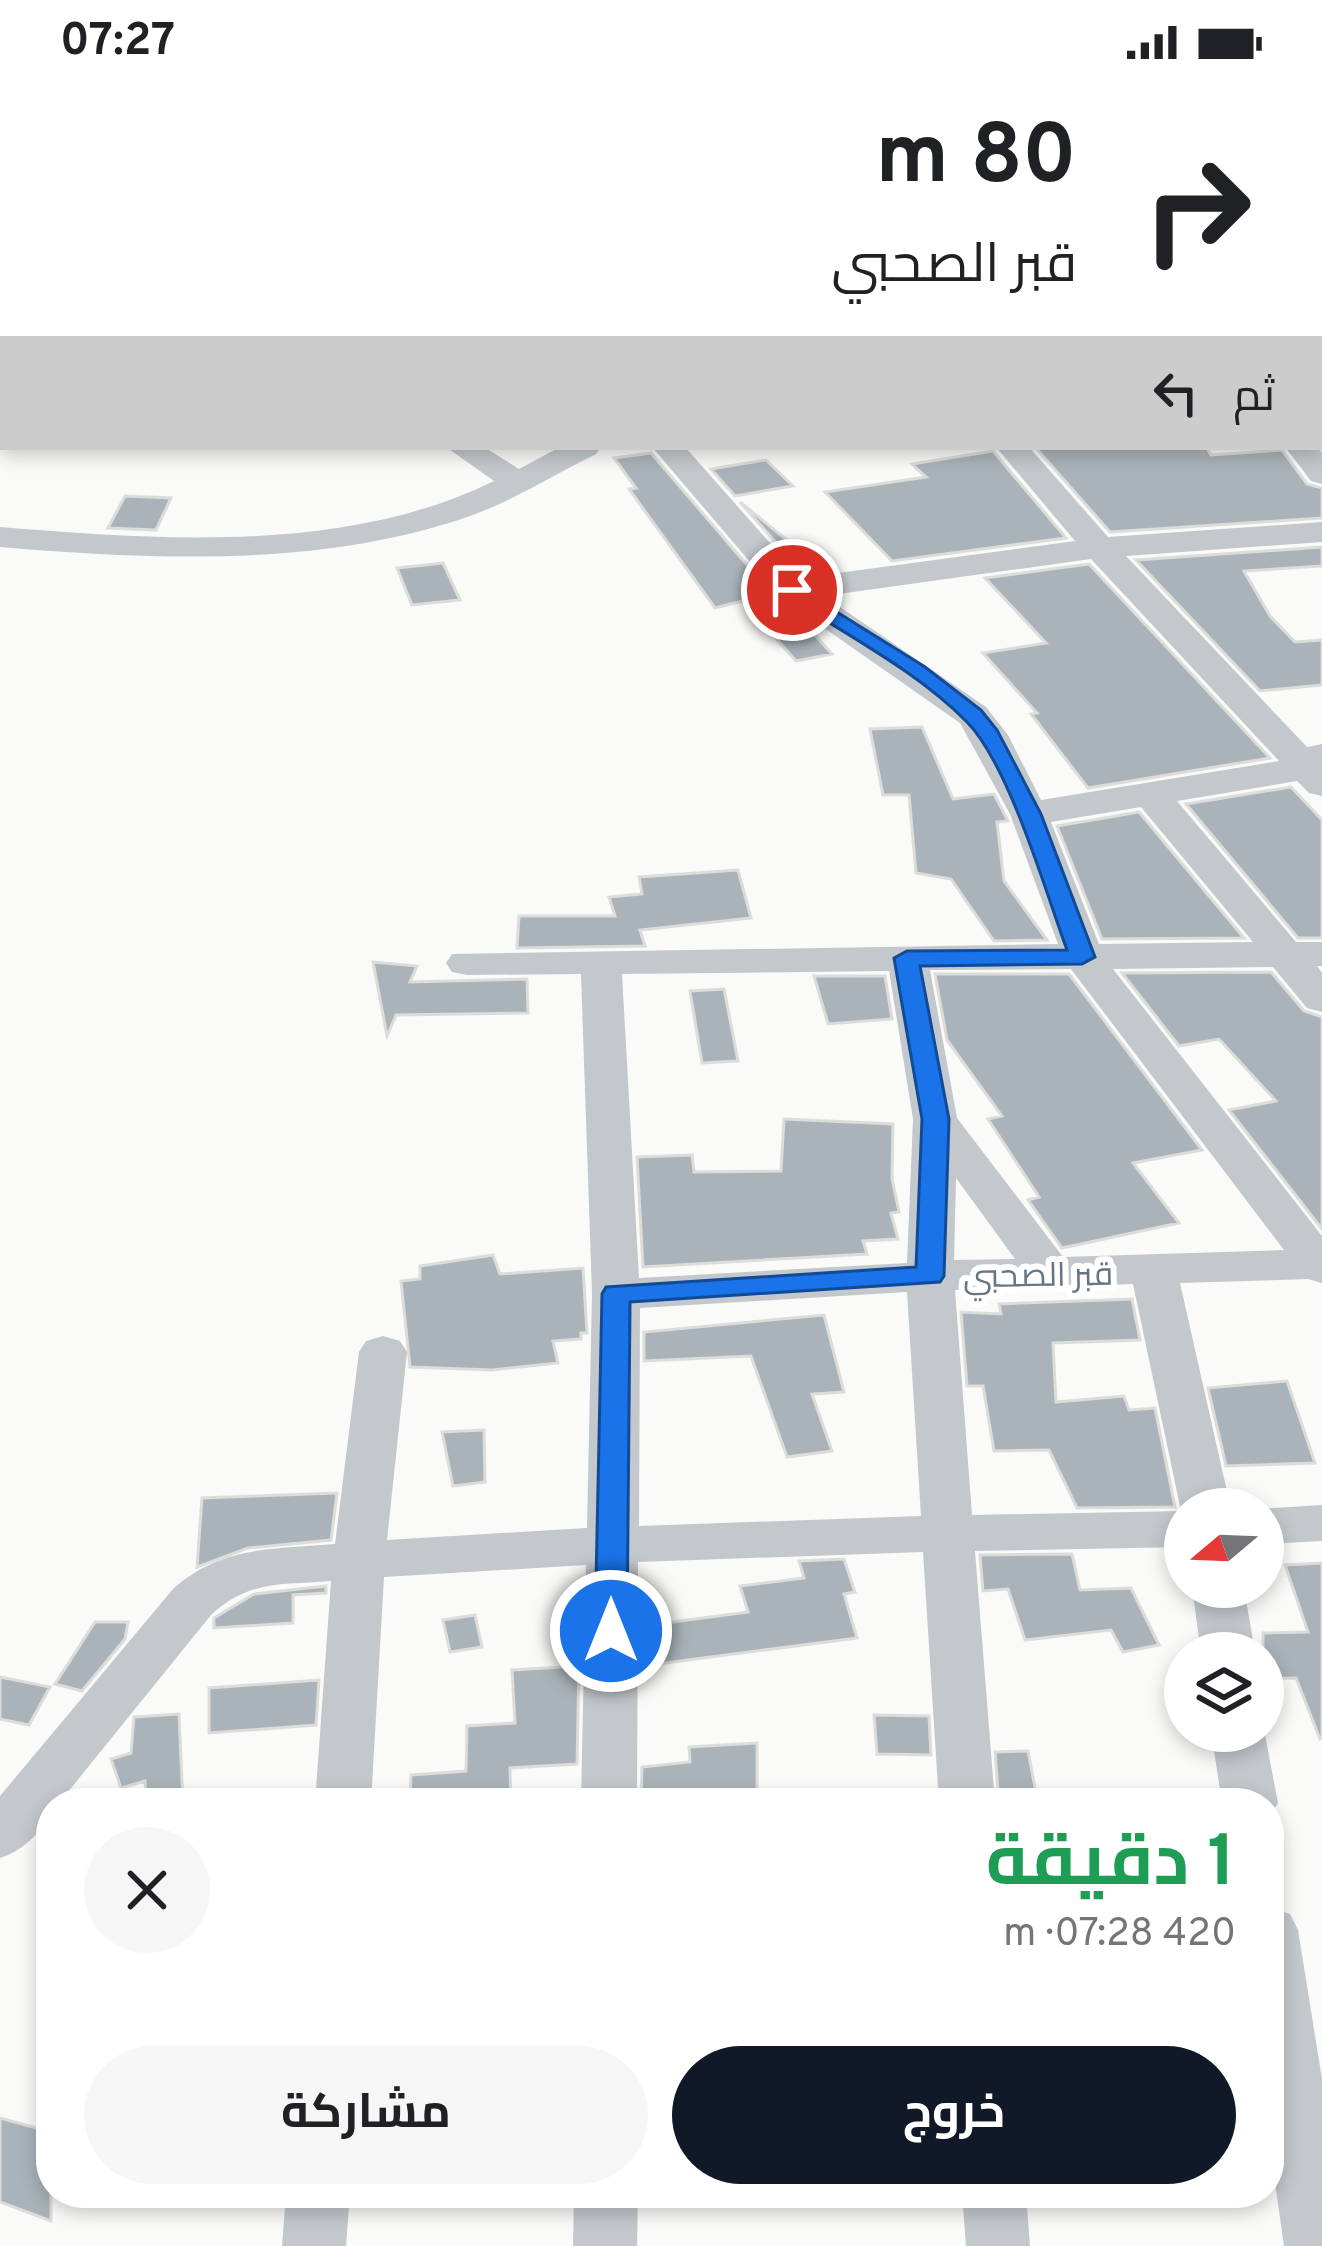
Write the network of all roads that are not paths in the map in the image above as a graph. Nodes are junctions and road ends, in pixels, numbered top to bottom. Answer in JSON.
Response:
{"nodes":[{"id":1,"x":467,"y":450,"type":"edge"},
{"id":2,"x":579,"y":450,"type":"edge"},
{"id":3,"x":671,"y":450,"type":"edge"},
{"id":4,"x":1015,"y":450,"type":"edge"},
{"id":5,"x":1303,"y":450,"type":"edge"},
{"id":6,"x":1322,"y":474,"type":"edge"},
{"id":7,"x":518,"y":482,"type":"junction"},
{"id":8,"x":1322,"y":532,"type":"edge"},
{"id":9,"x":0,"y":537,"type":"edge"},
{"id":10,"x":1099,"y":548,"type":"junction"},
{"id":11,"x":792,"y":590,"type":"junction"},
{"id":12,"x":1316,"y":769,"type":"edge"},
{"id":13,"x":1151,"y":794,"type":"junction"},
{"id":14,"x":1029,"y":814,"type":"junction"},
{"id":15,"x":1304,"y":955,"type":"edge"},
{"id":16,"x":1082,"y":957,"type":"junction"},
{"id":17,"x":907,"y":958,"type":"junction"},
{"id":18,"x":601,"y":961,"type":"junction"},
{"id":19,"x":466,"y":963,"type":"dead end"},
{"id":20,"x":1322,"y":999,"type":"edge"},
{"id":21,"x":935,"y":1119,"type":"junction"},
{"id":22,"x":1321,"y":1266,"type":"edge"},
{"id":23,"x":1154,"y":1271,"type":"junction"},
{"id":24,"x":1051,"y":1274,"type":"junction"},
{"id":25,"x":930,"y":1276,"type":"junction"},
{"id":26,"x":616,"y":1294,"type":"junction"},
{"id":27,"x":383,"y":1352,"type":"dead end"},
{"id":28,"x":1200,"y":1488,"type":"edge"},
{"id":29,"x":1322,"y":1523,"type":"edge"},
{"id":30,"x":1284,"y":1525,"type":"edge"},
{"id":31,"x":1164,"y":1529,"type":"edge"},
{"id":32,"x":948,"y":1532,"type":"junction"},
{"id":33,"x":611,"y":1546,"type":"junction"},
{"id":34,"x":359,"y":1560,"type":"junction"},
{"id":35,"x":1242,"y":1752,"type":"edge"},
{"id":36,"x":40,"y":1788,"type":"edge"},
{"id":37,"x":344,"y":1788,"type":"edge"},
{"id":38,"x":609,"y":1788,"type":"edge"},
{"id":39,"x":966,"y":1788,"type":"edge"},
{"id":40,"x":1248,"y":1788,"type":"edge"},
{"id":41,"x":36,"y":1793,"type":"edge"},
{"id":42,"x":0,"y":1836,"type":"edge"},
{"id":43,"x":1284,"y":2031,"type":"edge"},
{"id":44,"x":317,"y":2208,"type":"edge"},
{"id":45,"x":606,"y":2208,"type":"edge"},
{"id":46,"x":995,"y":2208,"type":"edge"},
{"id":47,"x":314,"y":2246,"type":"edge"},
{"id":48,"x":605,"y":2246,"type":"edge"},
{"id":49,"x":998,"y":2246,"type":"edge"},
{"id":50,"x":1316,"y":2246,"type":"edge"}],
"edges":[{"from":1,"to":7,"type":"street"},
{"from":2,"to":7,"type":"street"},
{"from":3,"to":11,"type":"street"},
{"from":4,"to":10,"type":"street"},
{"from":5,"to":6,"type":"street"},
{"from":7,"to":9,"type":"street"},
{"from":8,"to":10,"type":"street"},
{"from":10,"to":11,"type":"street"},
{"from":10,"to":12,"type":"street"},
{"from":11,"to":14,"type":"street"},
{"from":12,"to":13,"type":"street"},
{"from":13,"to":14,"type":"street"},
{"from":13,"to":15,"type":"street"},
{"from":14,"to":16,"type":"street"},
{"from":15,"to":16,"type":"street"},
{"from":15,"to":20,"type":"street"},
{"from":16,"to":17,"type":"street"},
{"from":16,"to":22,"type":"street"},
{"from":17,"to":18,"type":"street"},
{"from":17,"to":21,"type":"street"},
{"from":18,"to":19,"type":"street"},
{"from":18,"to":26,"type":"street"},
{"from":21,"to":24,"type":"street"},
{"from":21,"to":25,"type":"street"},
{"from":22,"to":23,"type":"street","name":"قبر الصحبي"},
{"from":23,"to":24,"type":"street","name":"قبر الصحبي"},
{"from":23,"to":28,"type":"street"},
{"from":24,"to":25,"type":"street","name":"قبر الصحبي"},
{"from":25,"to":26,"type":"street","name":"قبر الصحبي"},
{"from":25,"to":32,"type":"street"},
{"from":26,"to":33,"type":"street"},
{"from":27,"to":34,"type":"street"},
{"from":29,"to":30,"type":"street"},
{"from":31,"to":32,"type":"street"},
{"from":32,"to":33,"type":"street"},
{"from":32,"to":39,"type":"street"},
{"from":33,"to":34,"type":"street"},
{"from":33,"to":38,"type":"street"},
{"from":34,"to":36,"type":"street"},
{"from":34,"to":37,"type":"street"},
{"from":35,"to":40,"type":"street"},
{"from":41,"to":42,"type":"street"},
{"from":43,"to":50,"type":"street"},
{"from":44,"to":47,"type":"street"},
{"from":45,"to":48,"type":"street"},
{"from":46,"to":49,"type":"street"}]}
